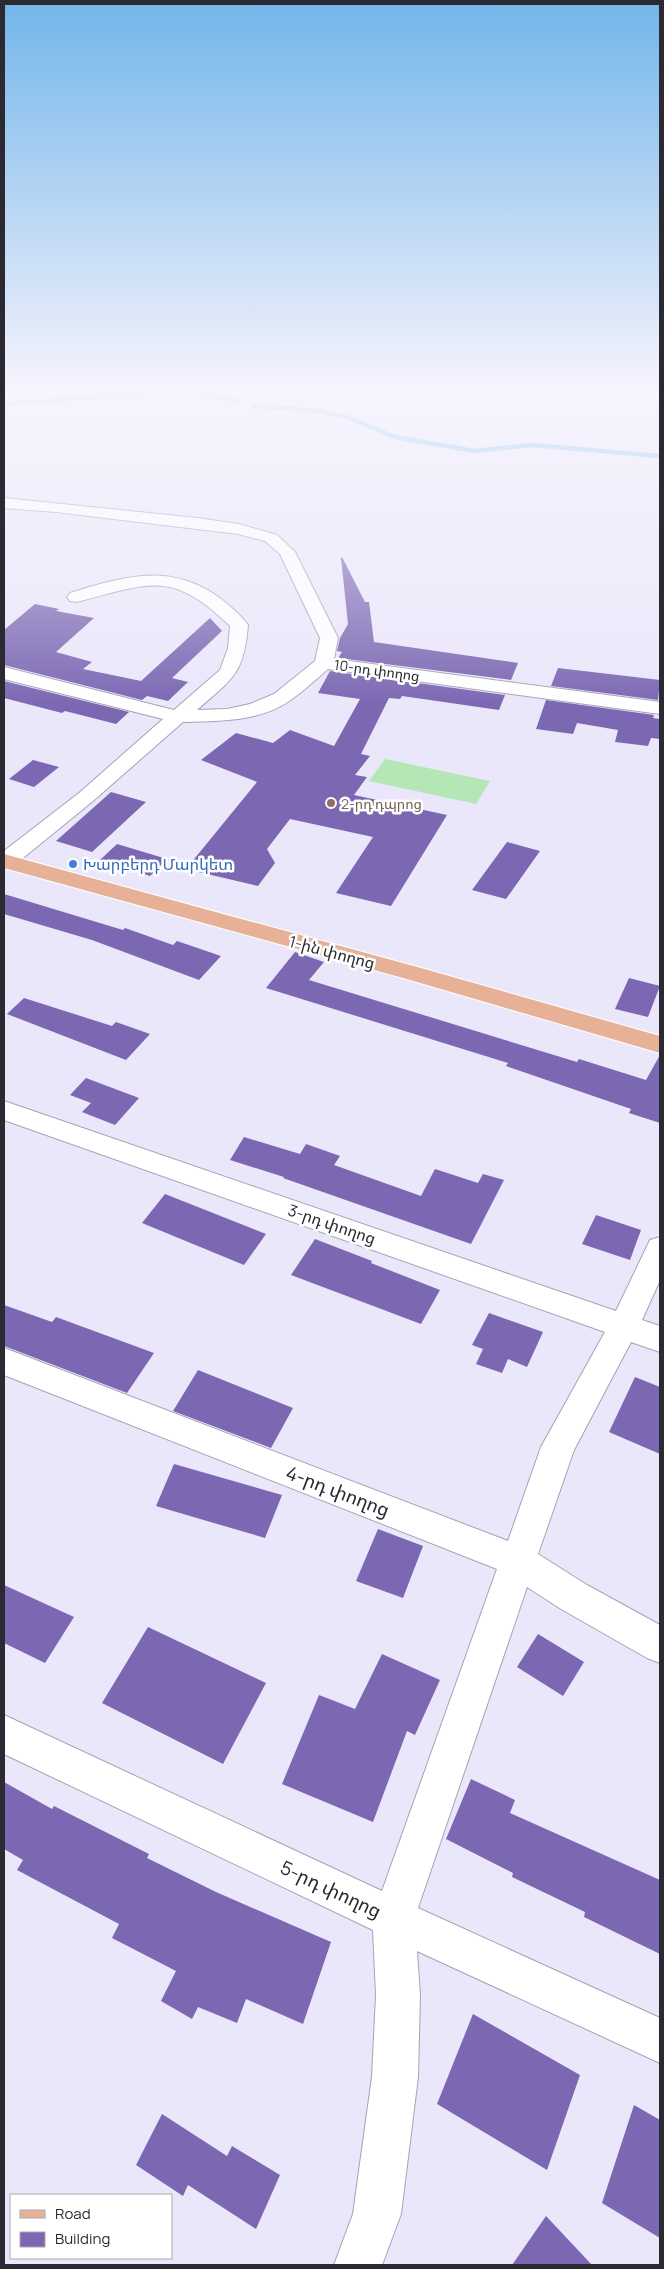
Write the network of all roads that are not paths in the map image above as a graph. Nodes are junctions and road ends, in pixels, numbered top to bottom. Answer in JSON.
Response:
{"nodes":[{"id":1,"x":4,"y":503,"type":"edge"},
{"id":2,"x":76,"y":597,"type":"dead end"},
{"id":3,"x":324,"y":663,"type":"junction"},
{"id":4,"x":4,"y":673,"type":"edge"},
{"id":5,"x":660,"y":708,"type":"edge"},
{"id":6,"x":176,"y":716,"type":"junction"},
{"id":7,"x":4,"y":861,"type":"edge"},
{"id":8,"x":660,"y":1045,"type":"edge"},
{"id":9,"x":4,"y":1110,"type":"edge"},
{"id":10,"x":660,"y":1248,"type":"edge"},
{"id":11,"x":624,"y":1326,"type":"junction"},
{"id":12,"x":660,"y":1339,"type":"edge"},
{"id":13,"x":4,"y":1361,"type":"edge"},
{"id":14,"x":516,"y":1560,"type":"junction"},
{"id":15,"x":660,"y":1646,"type":"edge"},
{"id":16,"x":4,"y":1734,"type":"edge"},
{"id":17,"x":393,"y":1918,"type":"junction"},
{"id":18,"x":660,"y":2041,"type":"edge"},
{"id":19,"x":358,"y":2265,"type":"edge"}],
"edges":[{"from":1,"to":3,"type":"street","name":"10-րդ փողոց"},
{"from":2,"to":6,"type":"street"},
{"from":3,"to":5,"type":"street","name":"10-րդ փողոց"},
{"from":3,"to":6,"type":"street"},
{"from":4,"to":6,"type":"street"},
{"from":6,"to":7,"type":"street"},
{"from":7,"to":8,"type":"main road","name":"1-ին փողոց"},
{"from":9,"to":11,"type":"street","name":"3-րդ փողոց"},
{"from":10,"to":11,"type":"street"},
{"from":11,"to":12,"type":"street","name":"3-րդ փողոց"},
{"from":11,"to":14,"type":"street"},
{"from":13,"to":14,"type":"street","name":"4-րդ փողոց"},
{"from":14,"to":15,"type":"street","name":"4-րդ փողոց"},
{"from":14,"to":17,"type":"street"},
{"from":16,"to":17,"type":"street","name":"5-րդ փողոց"},
{"from":17,"to":18,"type":"street","name":"5-րդ փողոց"},
{"from":17,"to":19,"type":"street"}]}
